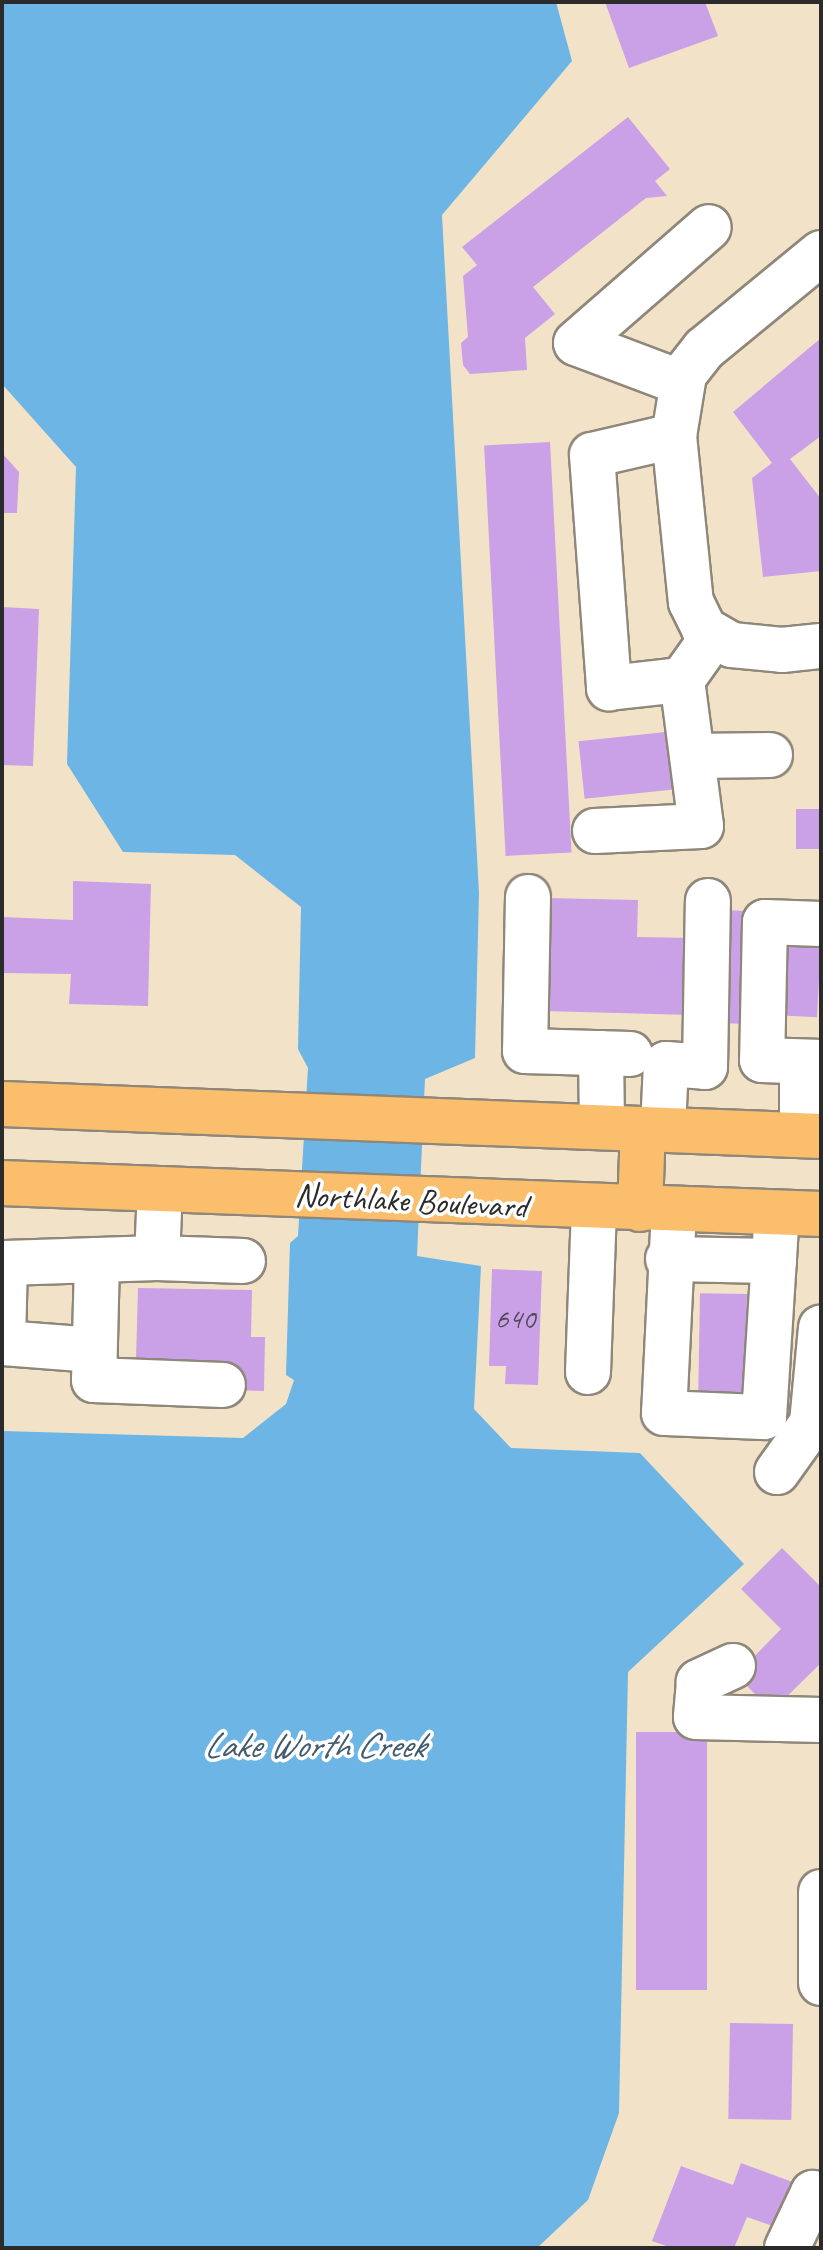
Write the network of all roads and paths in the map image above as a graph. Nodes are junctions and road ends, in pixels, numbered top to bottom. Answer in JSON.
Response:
{"nodes":[{"id":1,"x":709,"y":227,"type":"dead end"},
{"id":2,"x":821,"y":253,"type":"edge"},
{"id":3,"x":682,"y":383,"type":"junction"},
{"id":4,"x":674,"y":436,"type":"junction"},
{"id":5,"x":714,"y":635,"type":"junction"},
{"id":6,"x":821,"y":646,"type":"edge"},
{"id":7,"x":682,"y":680,"type":"junction"},
{"id":8,"x":770,"y":755,"type":"dead end"},
{"id":9,"x":693,"y":756,"type":"junction"},
{"id":10,"x":595,"y":831,"type":"dead end"},
{"id":11,"x":528,"y":897,"type":"dead end"},
{"id":12,"x":708,"y":901,"type":"dead end"},
{"id":13,"x":821,"y":924,"type":"edge"},
{"id":14,"x":812,"y":1062,"type":"edge"},
{"id":15,"x":2,"y":1104,"type":"edge"},
{"id":16,"x":636,"y":1129,"type":"junction"},
{"id":17,"x":811,"y":1135,"type":"edge"},
{"id":18,"x":2,"y":1183,"type":"edge"},
{"id":19,"x":160,"y":1189,"type":"junction"},
{"id":20,"x":594,"y":1207,"type":"junction"},
{"id":21,"x":657,"y":1210,"type":"junction"},
{"id":22,"x":777,"y":1213,"type":"junction"},
{"id":23,"x":821,"y":1214,"type":"edge"},
{"id":24,"x":157,"y":1258,"type":"junction"},
{"id":25,"x":668,"y":1259,"type":"junction"},
{"id":26,"x":97,"y":1260,"type":"junction"},
{"id":27,"x":243,"y":1261,"type":"dead end"},
{"id":28,"x":774,"y":1261,"type":"junction"},
{"id":29,"x":821,"y":1327,"type":"edge"},
{"id":30,"x":94,"y":1350,"type":"junction"},
{"id":31,"x":588,"y":1372,"type":"dead end"},
{"id":32,"x":223,"y":1385,"type":"dead end"},
{"id":33,"x":777,"y":1472,"type":"dead end"},
{"id":34,"x":733,"y":1666,"type":"dead end"},
{"id":35,"x":821,"y":1720,"type":"edge"},
{"id":36,"x":821,"y":1892,"type":"edge"},
{"id":37,"x":821,"y":1983,"type":"edge"},
{"id":38,"x":821,"y":2195,"type":"edge"},
{"id":39,"x":787,"y":2248,"type":"edge"}],
"edges":[{"from":1,"to":3,"type":"street"},
{"from":2,"to":3,"type":"street"},
{"from":3,"to":4,"type":"street"},
{"from":4,"to":5,"type":"street"},
{"from":4,"to":7,"type":"street"},
{"from":5,"to":6,"type":"street"},
{"from":5,"to":7,"type":"street"},
{"from":7,"to":9,"type":"street"},
{"from":8,"to":9,"type":"street"},
{"from":9,"to":10,"type":"street"},
{"from":11,"to":16,"type":"street"},
{"from":12,"to":16,"type":"street"},
{"from":13,"to":14,"type":"street"},
{"from":14,"to":17,"type":"street"},
{"from":15,"to":16,"type":"main road"},
{"from":16,"to":17,"type":"main road"},
{"from":16,"to":21,"type":"main road"},
{"from":18,"to":19,"type":"main road","name":"Northlake Boulevard"},
{"from":19,"to":20,"type":"main road","name":"Northlake Boulevard"},
{"from":19,"to":24,"type":"street"},
{"from":20,"to":21,"type":"main road","name":"Northlake Boulevard"},
{"from":20,"to":31,"type":"street"},
{"from":21,"to":22,"type":"main road","name":"Northlake Boulevard"},
{"from":21,"to":25,"type":"street"},
{"from":22,"to":23,"type":"main road","name":"Northlake Boulevard"},
{"from":22,"to":28,"type":"street"},
{"from":24,"to":26,"type":"street"},
{"from":24,"to":27,"type":"street"},
{"from":25,"to":28,"type":"street"},
{"from":25,"to":28,"type":"street"},
{"from":26,"to":30,"type":"street"},
{"from":26,"to":30,"type":"street"},
{"from":29,"to":33,"type":"street"},
{"from":30,"to":32,"type":"street"},
{"from":34,"to":35,"type":"street"},
{"from":36,"to":37,"type":"street"},
{"from":38,"to":39,"type":"street"}]}
